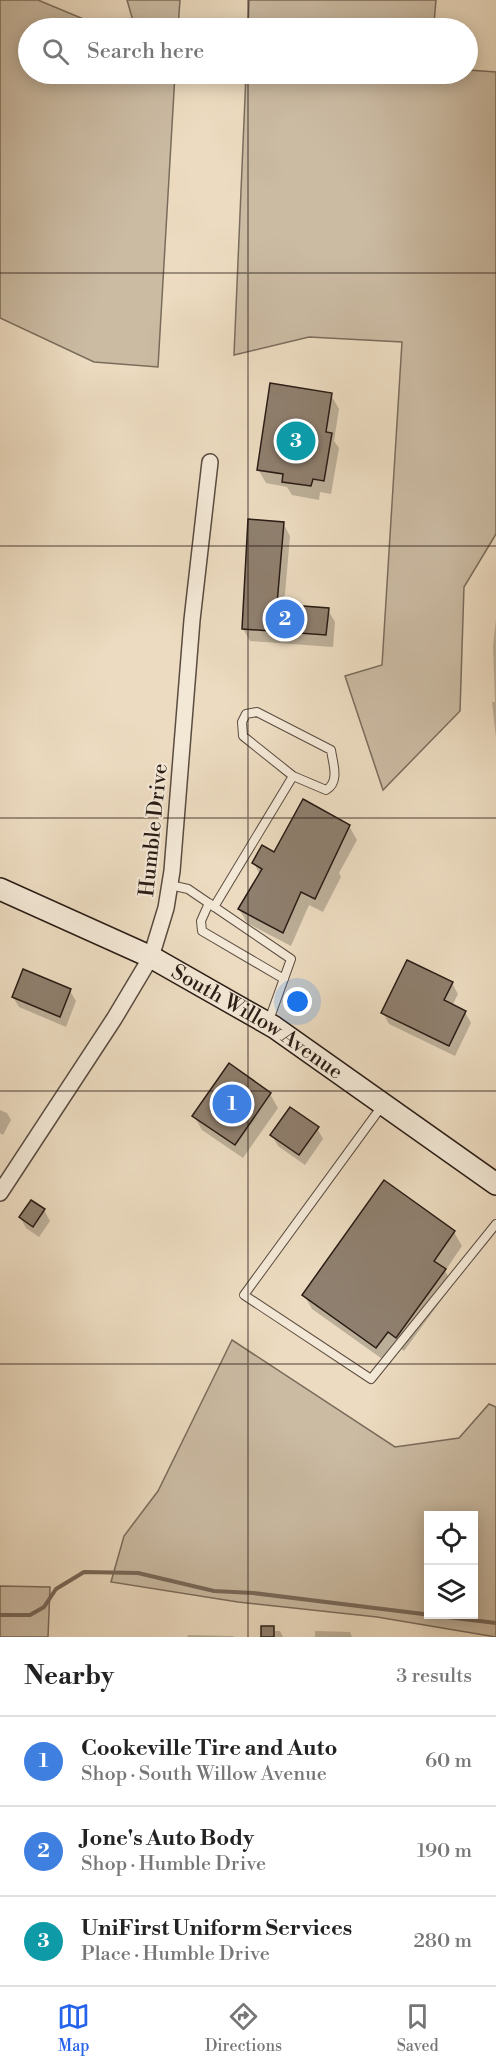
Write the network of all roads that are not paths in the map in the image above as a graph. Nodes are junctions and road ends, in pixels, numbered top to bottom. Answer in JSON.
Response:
{"nodes":[{"id":1,"x":210,"y":462,"type":"dead end"},
{"id":2,"x":293,"y":776,"type":"junction"},
{"id":3,"x":170,"y":885,"type":"junction"},
{"id":4,"x":0,"y":889,"type":"edge"},
{"id":5,"x":211,"y":905,"type":"junction"},
{"id":6,"x":151,"y":957,"type":"junction"},
{"id":7,"x":284,"y":979,"type":"junction"},
{"id":8,"x":268,"y":1024,"type":"junction"},
{"id":9,"x":382,"y":1105,"type":"junction"},
{"id":10,"x":496,"y":1184,"type":"edge"},
{"id":11,"x":0,"y":1193,"type":"edge"},
{"id":12,"x":496,"y":1224,"type":"edge"}],
"edges":[{"from":1,"to":3,"type":"street","name":"Humble Drive"},
{"from":2,"to":2,"type":"lane"},
{"from":2,"to":5,"type":"lane"},
{"from":3,"to":5,"type":"lane"},
{"from":3,"to":6,"type":"street","name":"Humble Drive"},
{"from":4,"to":6,"type":"main road","name":"South Willow Avenue"},
{"from":5,"to":7,"type":"lane"},
{"from":5,"to":7,"type":"lane"},
{"from":6,"to":8,"type":"main road","name":"South Willow Avenue"},
{"from":6,"to":11,"type":"street","name":"Humble Drive"},
{"from":7,"to":8,"type":"lane"},
{"from":8,"to":9,"type":"main road","name":"South Willow Avenue"},
{"from":9,"to":10,"type":"main road","name":"South Willow Avenue"},
{"from":9,"to":12,"type":"lane"}]}
